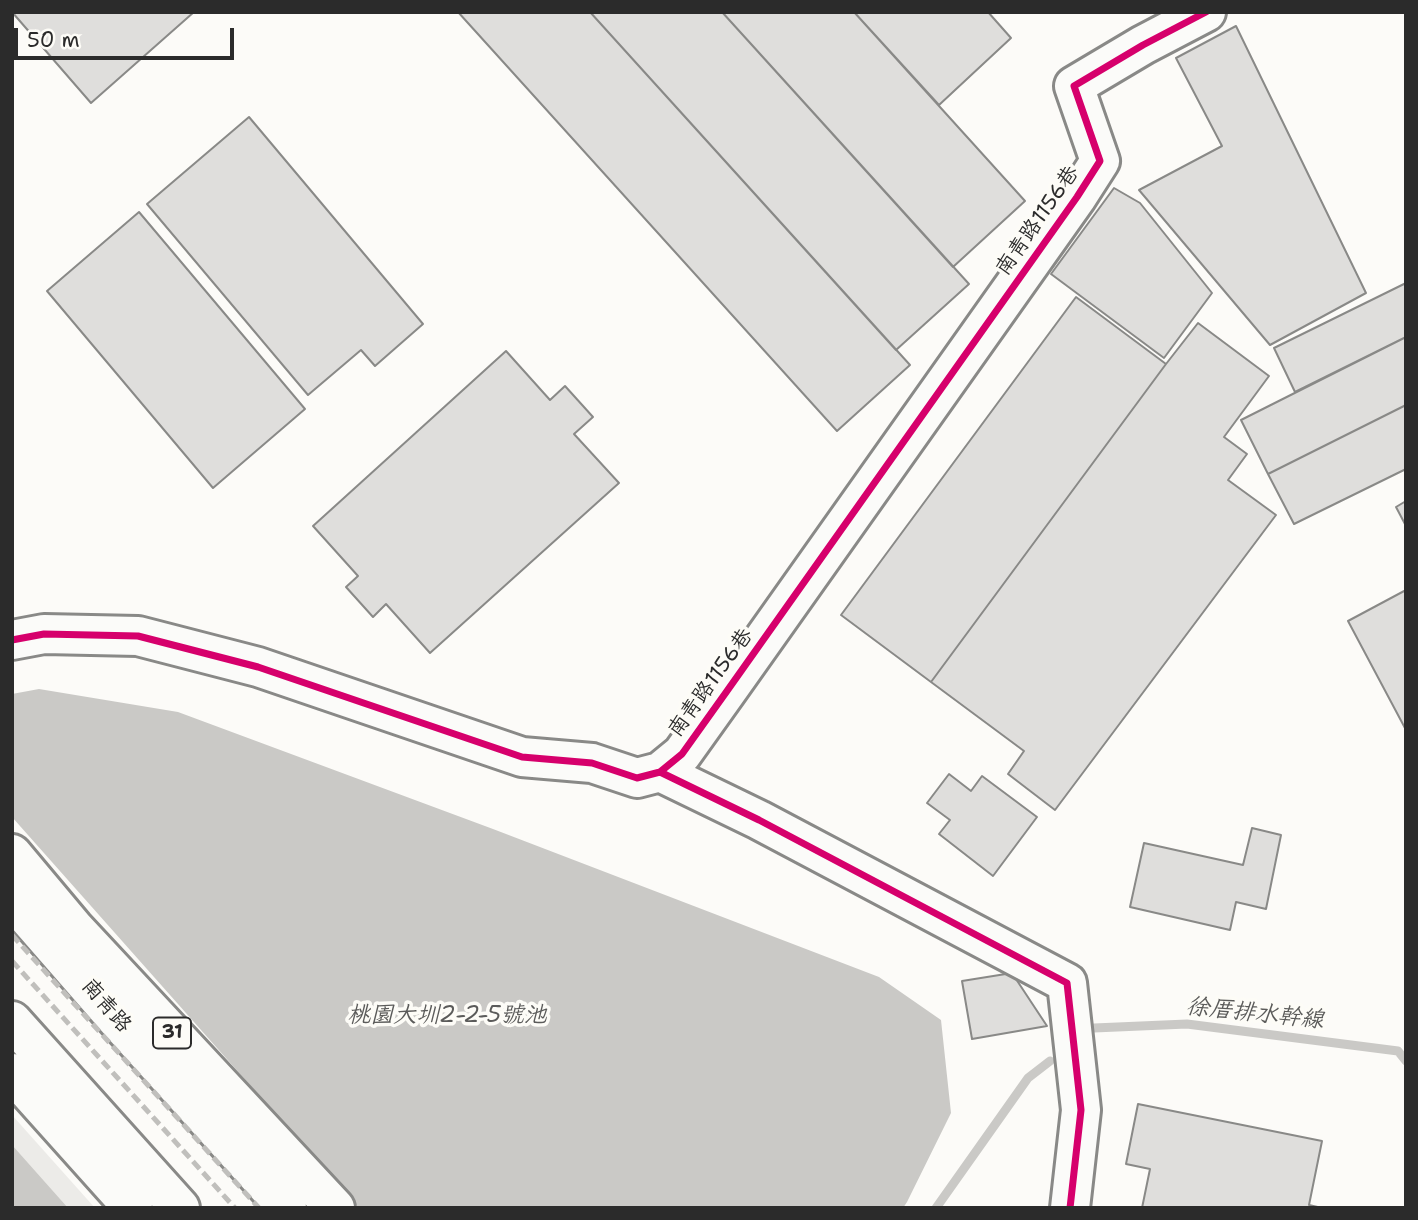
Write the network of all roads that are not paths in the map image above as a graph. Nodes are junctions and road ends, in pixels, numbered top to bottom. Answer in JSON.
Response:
{"nodes":[{"id":1,"x":1206,"y":12,"type":"edge"},
{"id":2,"x":12,"y":640,"type":"edge"},
{"id":3,"x":660,"y":772,"type":"junction"},
{"id":4,"x":12,"y":854,"type":"edge"},
{"id":5,"x":12,"y":898,"type":"edge"},
{"id":6,"x":12,"y":1021,"type":"edge"},
{"id":7,"x":12,"y":1073,"type":"edge"},
{"id":8,"x":86,"y":1104,"type":"junction"},
{"id":9,"x":201,"y":1112,"type":"junction"},
{"id":10,"x":297,"y":1167,"type":"junction"},
{"id":11,"x":133,"y":1208,"type":"edge"},
{"id":12,"x":144,"y":1208,"type":"edge"},
{"id":13,"x":180,"y":1208,"type":"edge"},
{"id":14,"x":287,"y":1208,"type":"edge"},
{"id":15,"x":335,"y":1208,"type":"edge"},
{"id":16,"x":1070,"y":1208,"type":"edge"}],
"edges":[{"from":1,"to":3,"type":"street","name":"南青路1156巷"},
{"from":2,"to":3,"type":"street"},
{"from":3,"to":16,"type":"street"},
{"from":4,"to":10,"type":"street","number":"31"},
{"from":5,"to":9,"type":"street","name":"南青路","number":"31"},
{"from":6,"to":8,"type":"street"},
{"from":7,"to":11,"type":"street"},
{"from":8,"to":12,"type":"street"},
{"from":8,"to":13,"type":"street"},
{"from":9,"to":10,"type":"street","name":"南青路"},
{"from":9,"to":14,"type":"street","name":"南青路","number":"31"},
{"from":10,"to":15,"type":"street","number":"31"}]}
